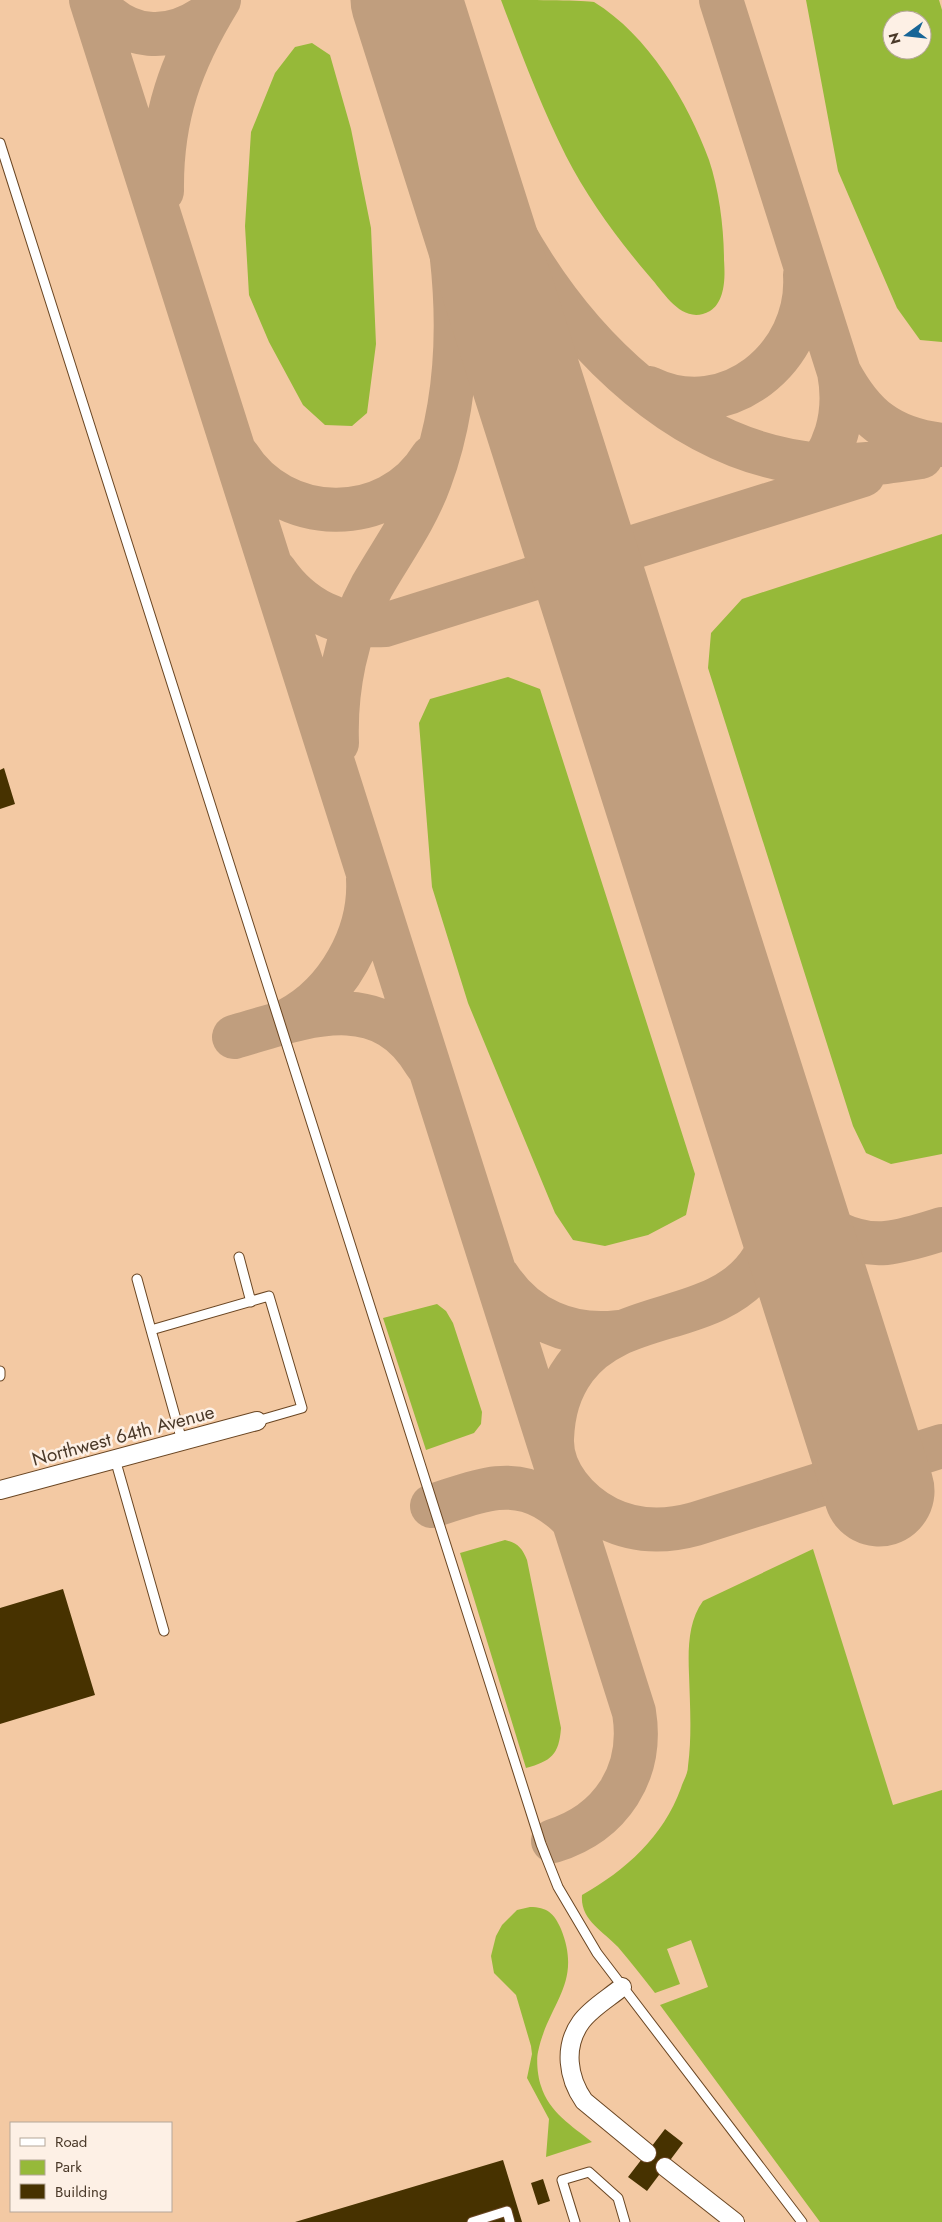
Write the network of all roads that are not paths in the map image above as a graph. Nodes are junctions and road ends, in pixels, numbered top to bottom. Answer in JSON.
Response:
{"nodes":[{"id":1,"x":0,"y":143,"type":"edge"},
{"id":2,"x":239,"y":1257,"type":"dead end"},
{"id":3,"x":137,"y":1279,"type":"dead end"},
{"id":4,"x":251,"y":1302,"type":"junction"},
{"id":5,"x":151,"y":1330,"type":"junction"},
{"id":6,"x":0,"y":1371,"type":"edge"},
{"id":7,"x":0,"y":1376,"type":"edge"},
{"id":8,"x":257,"y":1421,"type":"joint"},
{"id":9,"x":182,"y":1441,"type":"junction"},
{"id":10,"x":114,"y":1459,"type":"junction"},
{"id":11,"x":0,"y":1490,"type":"edge"},
{"id":12,"x":164,"y":1631,"type":"dead end"},
{"id":13,"x":622,"y":1987,"type":"junction"},
{"id":14,"x":647,"y":2153,"type":"dead end"},
{"id":15,"x":665,"y":2167,"type":"dead end"},
{"id":16,"x":472,"y":2222,"type":"edge"},
{"id":17,"x":510,"y":2222,"type":"edge"},
{"id":18,"x":575,"y":2222,"type":"edge"},
{"id":19,"x":625,"y":2222,"type":"edge"},
{"id":20,"x":735,"y":2222,"type":"edge"},
{"id":21,"x":802,"y":2222,"type":"edge"}],
"edges":[{"from":1,"to":13,"type":"lane"},
{"from":2,"to":4,"type":"lane"},
{"from":3,"to":5,"type":"lane"},
{"from":4,"to":5,"type":"lane"},
{"from":4,"to":8,"type":"lane"},
{"from":5,"to":9,"type":"lane"},
{"from":6,"to":7,"type":"lane"},
{"from":8,"to":9,"type":"street","name":"Northwest 64th Avenue"},
{"from":9,"to":10,"type":"street","name":"Northwest 64th Avenue"},
{"from":10,"to":11,"type":"street","name":"Northwest 64th Avenue"},
{"from":10,"to":12,"type":"lane"},
{"from":13,"to":14,"type":"street"},
{"from":13,"to":21,"type":"lane"},
{"from":15,"to":20,"type":"street"},
{"from":16,"to":17,"type":"lane"},
{"from":18,"to":19,"type":"lane"}]}
